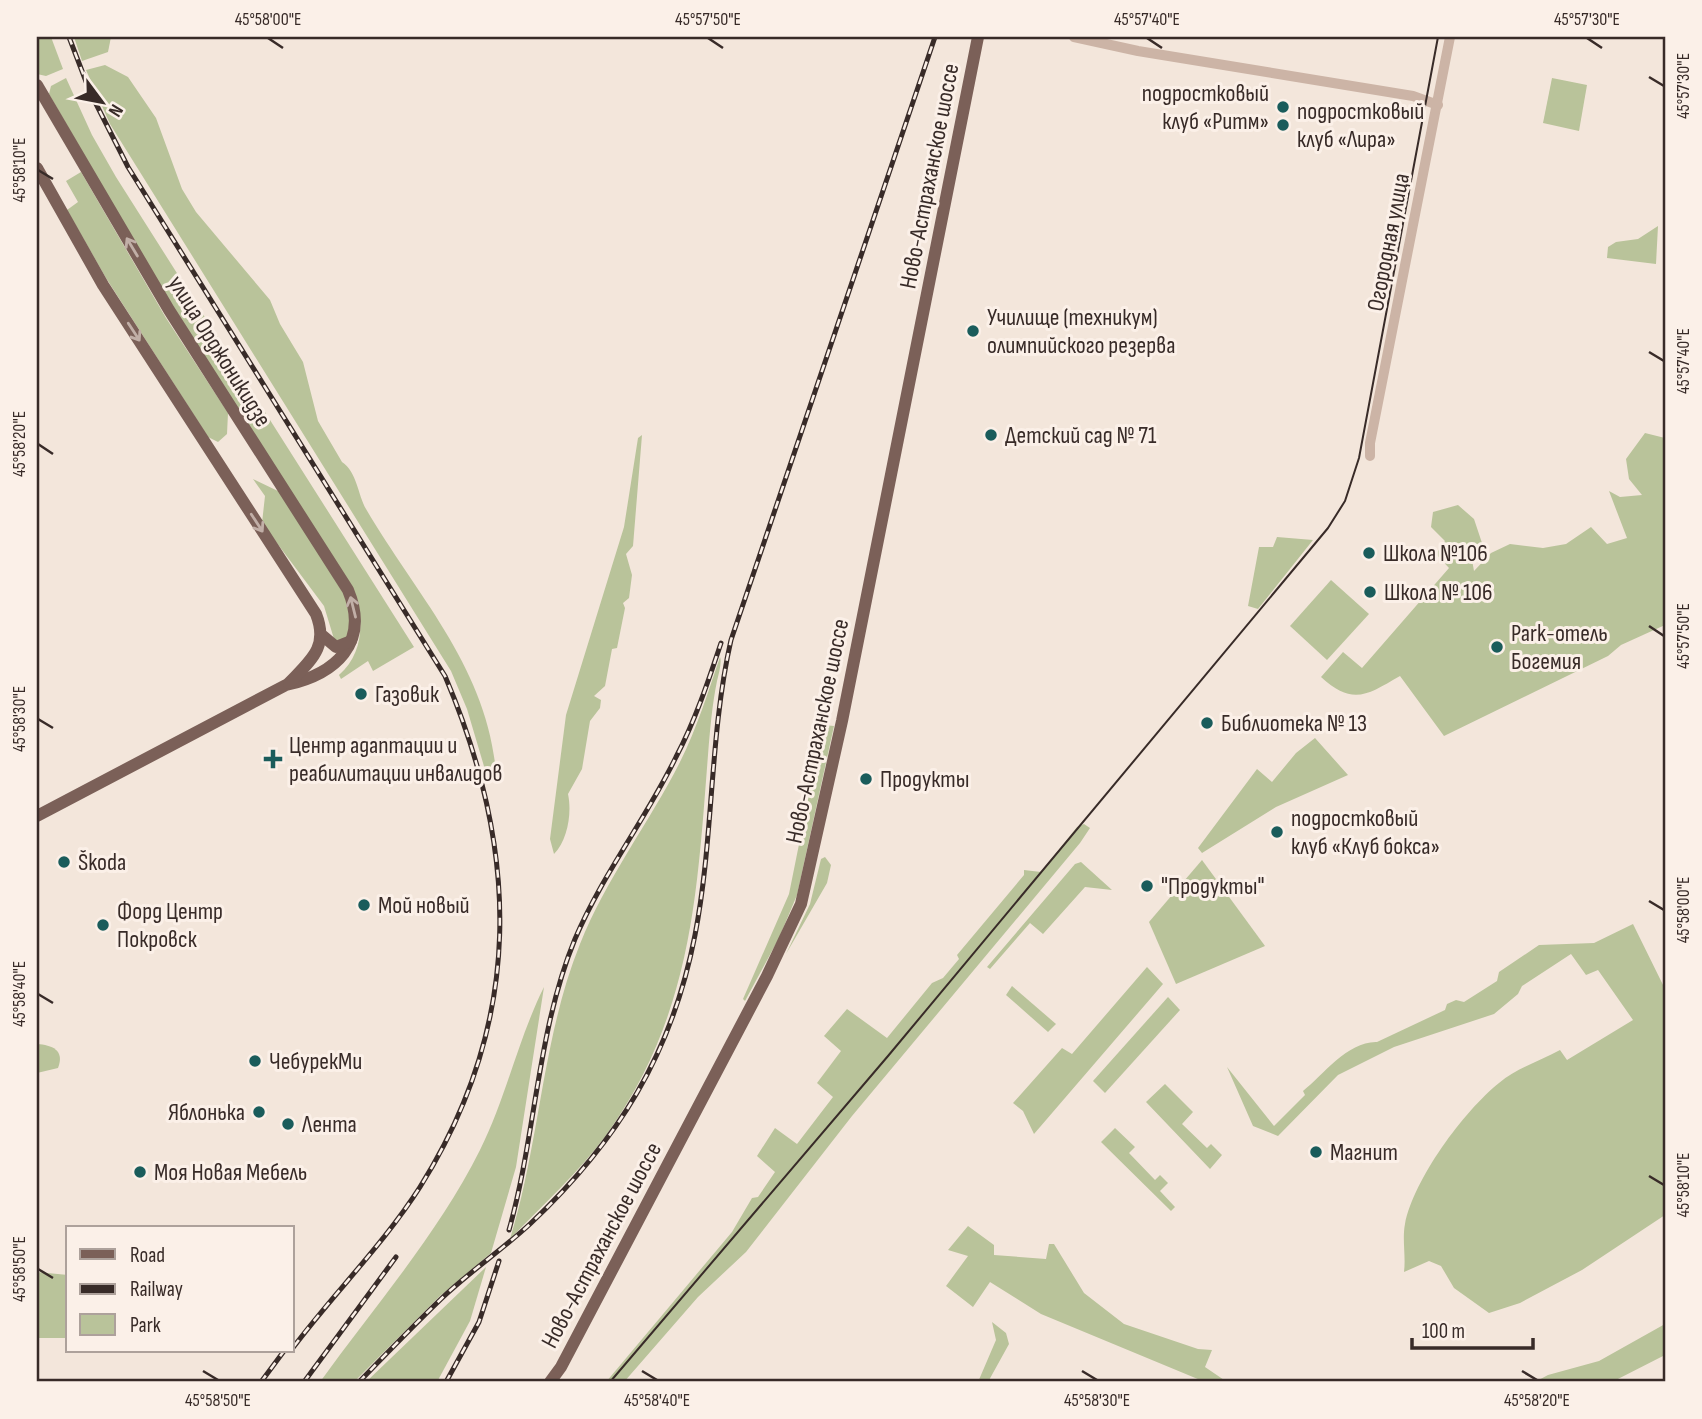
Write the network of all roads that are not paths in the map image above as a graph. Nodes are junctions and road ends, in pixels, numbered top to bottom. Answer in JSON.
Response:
{"nodes":[{"id":1,"x":978,"y":37,"type":"edge"},
{"id":2,"x":1074,"y":37,"type":"edge"},
{"id":3,"x":1450,"y":37,"type":"edge"},
{"id":4,"x":37,"y":85,"type":"edge"},
{"id":5,"x":1438,"y":105,"type":"junction"},
{"id":6,"x":37,"y":168,"type":"edge"},
{"id":7,"x":1370,"y":456,"type":"dead end"},
{"id":8,"x":323,"y":636,"type":"junction"},
{"id":9,"x":352,"y":640,"type":"junction"},
{"id":10,"x":286,"y":685,"type":"junction"},
{"id":11,"x":37,"y":816,"type":"edge"},
{"id":12,"x":550,"y":1382,"type":"edge"}],
"edges":[{"from":1,"to":12,"type":"main road","name":"Ново-Астраханское шоссе"},
{"from":2,"to":5,"type":"street"},
{"from":3,"to":5,"type":"street","name":"Огородная улица"},
{"from":9,"to":4,"type":"main road","name":"улица Орджоникидзе","one_way":true},
{"from":5,"to":7,"type":"street","name":"Огородная улица"},
{"from":6,"to":8,"type":"main road","one_way":true},
{"from":8,"to":9,"type":"main road"},
{"from":8,"to":10,"type":"main road"},
{"from":9,"to":10,"type":"main road"},
{"from":10,"to":11,"type":"main road"}]}
